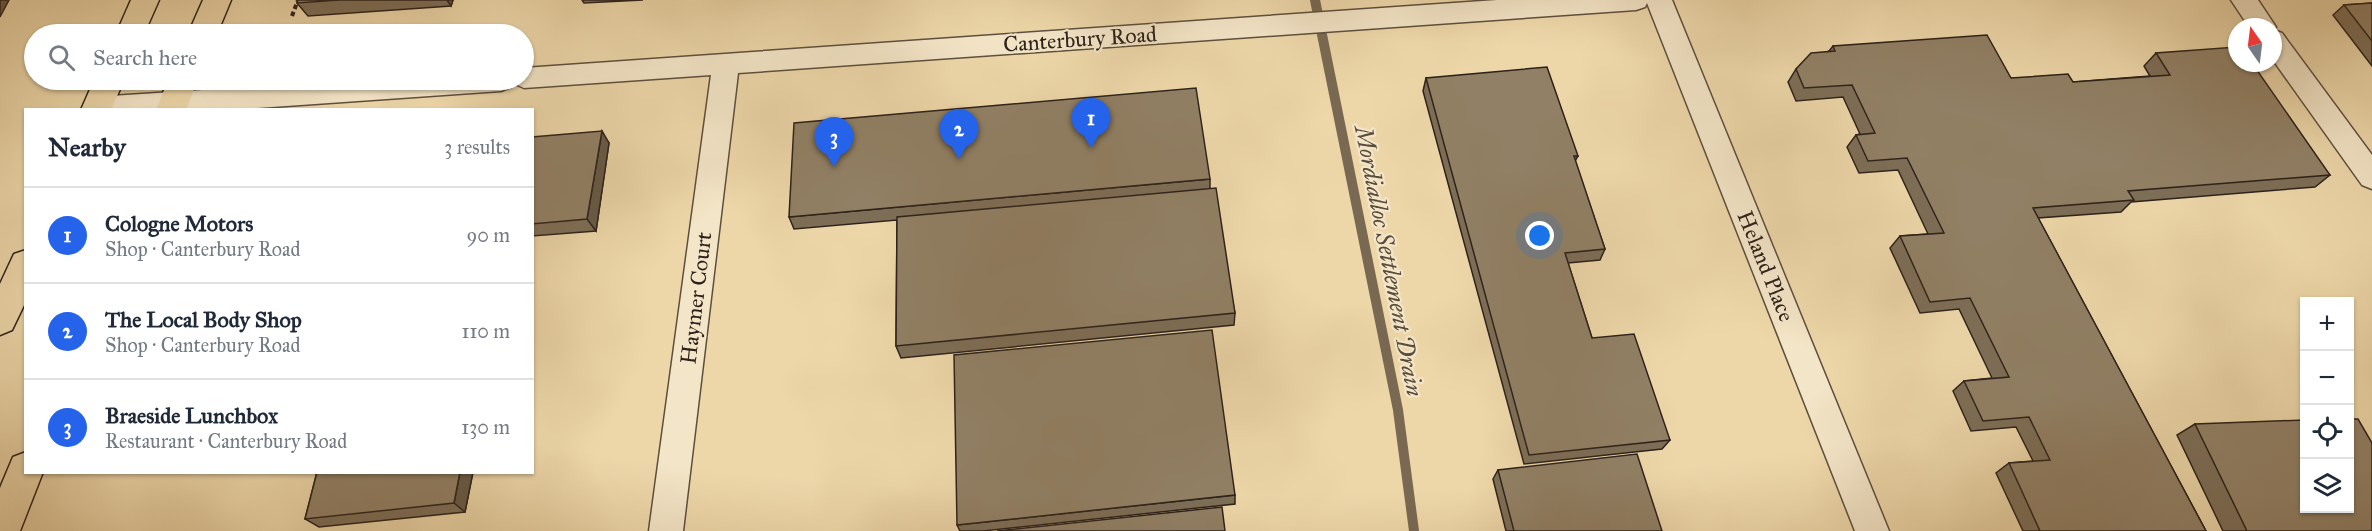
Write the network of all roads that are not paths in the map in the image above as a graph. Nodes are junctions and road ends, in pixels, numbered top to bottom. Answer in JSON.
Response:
{"nodes":[{"id":1,"x":145,"y":0,"type":"edge"},
{"id":2,"x":217,"y":0,"type":"edge"},
{"id":3,"x":1636,"y":0,"type":"edge"},
{"id":4,"x":1659,"y":0,"type":"edge"},
{"id":5,"x":2244,"y":0,"type":"edge"},
{"id":6,"x":1462,"y":6,"type":"edge"},
{"id":7,"x":2257,"y":18,"type":"edge"},
{"id":8,"x":134,"y":24,"type":"edge"},
{"id":9,"x":207,"y":24,"type":"edge"},
{"id":10,"x":2282,"y":52,"type":"edge"},
{"id":11,"x":726,"y":64,"type":"junction"},
{"id":12,"x":534,"y":77,"type":"edge"},
{"id":13,"x":105,"y":90,"type":"edge"},
{"id":14,"x":310,"y":90,"type":"edge"},
{"id":15,"x":176,"y":97,"type":"edge"},
{"id":16,"x":96,"y":108,"type":"edge"},
{"id":17,"x":103,"y":108,"type":"edge"},
{"id":18,"x":2372,"y":177,"type":"edge"},
{"id":19,"x":24,"y":268,"type":"edge"},
{"id":20,"x":0,"y":320,"type":"edge"},
{"id":21,"x":24,"y":474,"type":"edge"},
{"id":22,"x":0,"y":531,"type":"edge"},
{"id":23,"x":666,"y":531,"type":"edge"},
{"id":24,"x":1872,"y":531,"type":"edge"}],
"edges":[{"from":1,"to":8,"type":"main road"},
{"from":2,"to":9,"type":"main road"},
{"from":3,"to":6,"type":"street","name":"Canterbury Road"},
{"from":4,"to":24,"type":"street","name":"Heland Place"},
{"from":5,"to":7,"type":"street"},
{"from":6,"to":11,"type":"street","name":"Canterbury Road"},
{"from":10,"to":18,"type":"street"},
{"from":11,"to":12,"type":"street","name":"Canterbury Road"},
{"from":11,"to":23,"type":"street","name":"Haymer Court"},
{"from":13,"to":16,"type":"main road"},
{"from":14,"to":15,"type":"street"},
{"from":15,"to":17,"type":"street"},
{"from":19,"to":20,"type":"main road"},
{"from":21,"to":22,"type":"main road"}]}
